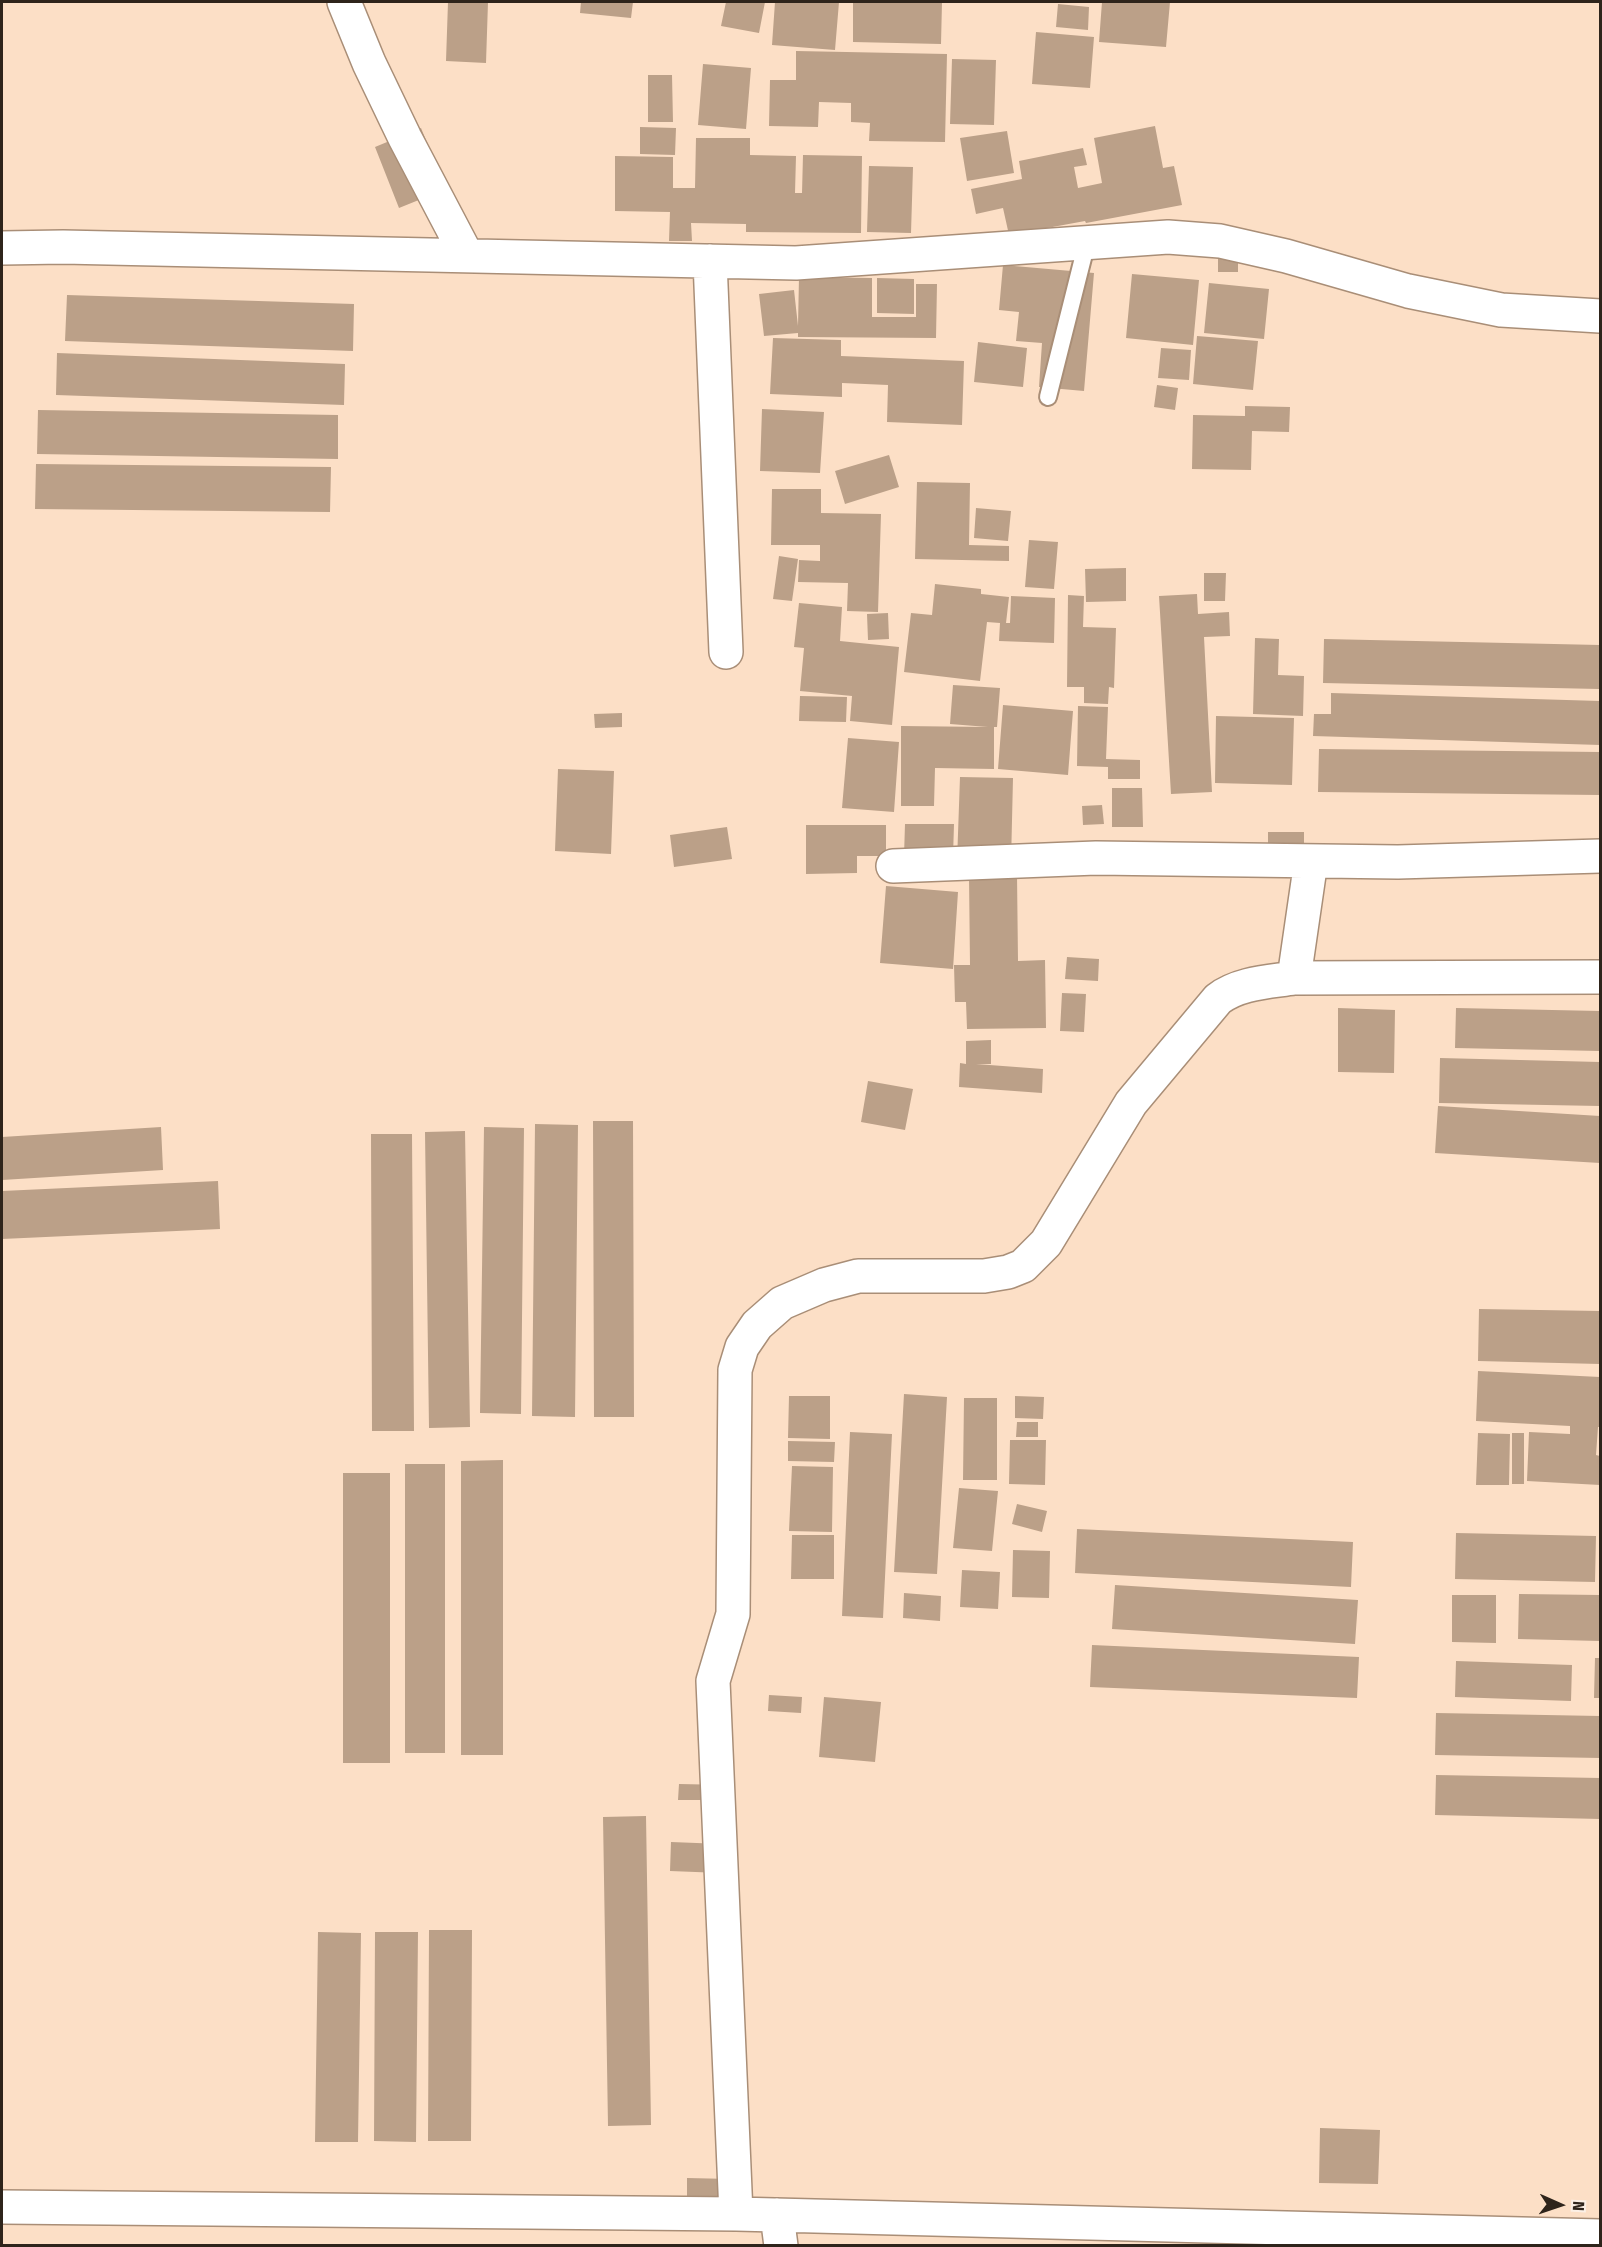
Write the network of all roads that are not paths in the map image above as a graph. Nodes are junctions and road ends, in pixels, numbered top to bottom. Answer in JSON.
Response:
{"nodes":[{"id":1,"x":344,"y":2,"type":"edge"},
{"id":2,"x":1087,"y":242,"type":"junction"},
{"id":3,"x":2,"y":248,"type":"edge"},
{"id":4,"x":467,"y":256,"type":"junction"},
{"id":5,"x":710,"y":261,"type":"junction"},
{"id":6,"x":1600,"y":316,"type":"edge"},
{"id":7,"x":1048,"y":397,"type":"dead end"},
{"id":8,"x":726,"y":652,"type":"dead end"},
{"id":9,"x":1600,"y":856,"type":"edge"},
{"id":10,"x":1311,"y":861,"type":"junction"},
{"id":11,"x":893,"y":866,"type":"dead end"},
{"id":12,"x":1600,"y":977,"type":"edge"},
{"id":13,"x":1294,"y":978,"type":"junction"},
{"id":14,"x":2,"y":2207,"type":"edge"},
{"id":15,"x":736,"y":2214,"type":"junction"},
{"id":16,"x":779,"y":2230,"type":"edge"},
{"id":17,"x":1600,"y":2236,"type":"edge"}],
"edges":[{"from":1,"to":4,"type":"street"},
{"from":2,"to":5,"type":"street"},
{"from":2,"to":6,"type":"street"},
{"from":2,"to":7,"type":"lane"},
{"from":3,"to":4,"type":"street"},
{"from":4,"to":5,"type":"street"},
{"from":5,"to":8,"type":"street"},
{"from":9,"to":10,"type":"street"},
{"from":10,"to":11,"type":"street"},
{"from":10,"to":13,"type":"street"},
{"from":12,"to":13,"type":"street"},
{"from":13,"to":15,"type":"street"},
{"from":14,"to":15,"type":"street"},
{"from":15,"to":16,"type":"street"},
{"from":16,"to":17,"type":"street"}]}
